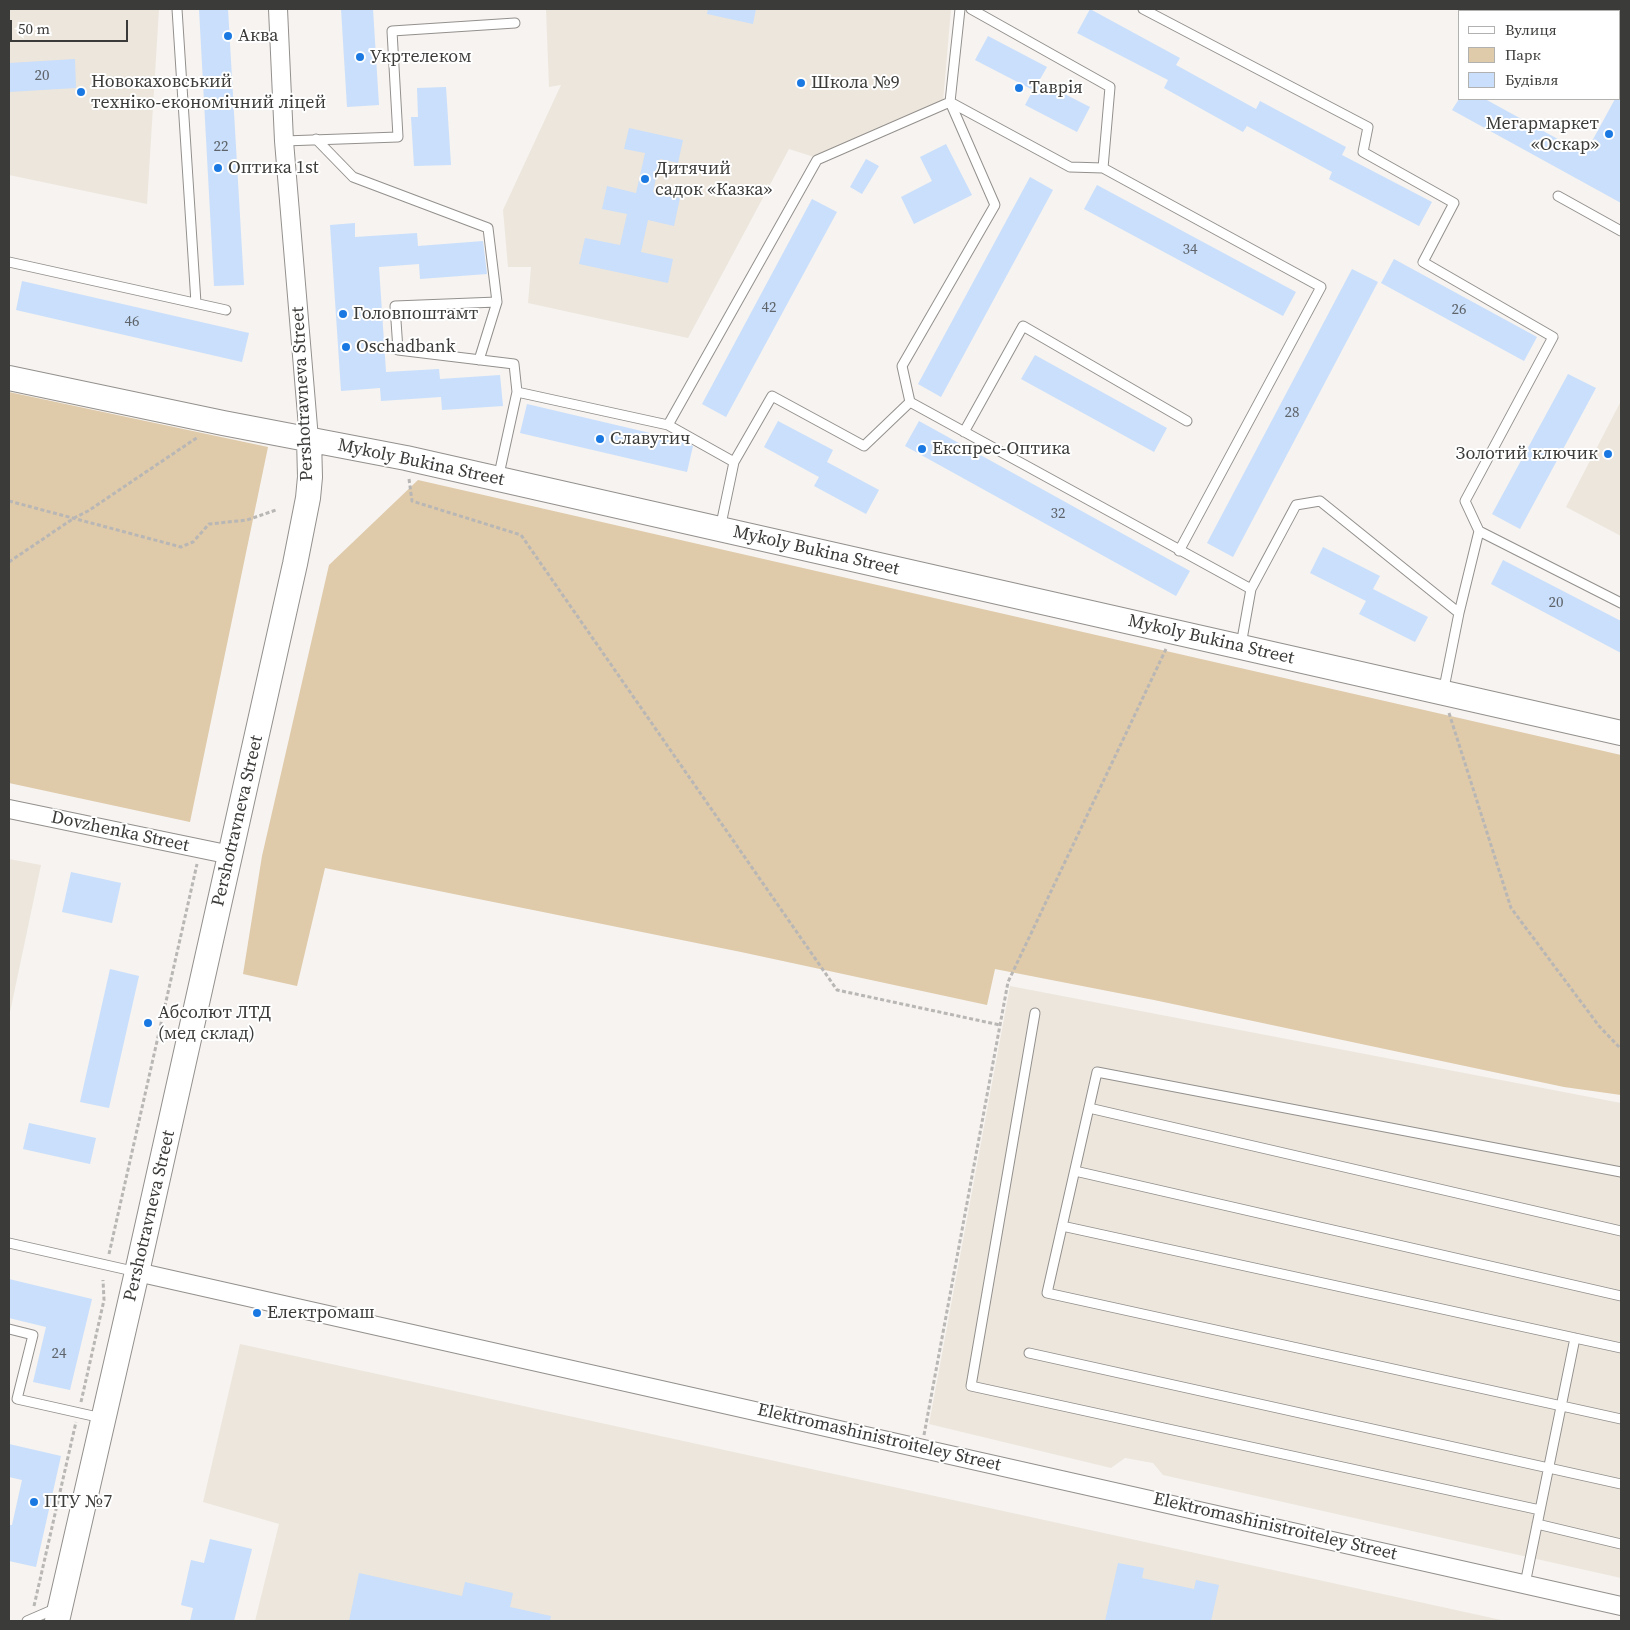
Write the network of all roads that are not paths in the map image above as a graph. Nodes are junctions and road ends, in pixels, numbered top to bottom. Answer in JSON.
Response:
{"nodes":[{"id":1,"x":177,"y":9,"type":"edge"},
{"id":2,"x":278,"y":9,"type":"edge"},
{"id":3,"x":960,"y":9,"type":"edge"},
{"id":4,"x":971,"y":9,"type":"edge"},
{"id":5,"x":1143,"y":9,"type":"edge"},
{"id":6,"x":515,"y":23,"type":"dead end"},
{"id":7,"x":950,"y":102,"type":"junction"},
{"id":8,"x":316,"y":140,"type":"junction"},
{"id":9,"x":284,"y":141,"type":"junction"},
{"id":10,"x":1103,"y":168,"type":"junction"},
{"id":11,"x":1558,"y":196,"type":"dead end"},
{"id":12,"x":1621,"y":231,"type":"edge"},
{"id":13,"x":9,"y":262,"type":"edge"},
{"id":14,"x":497,"y":302,"type":"junction"},
{"id":15,"x":196,"y":303,"type":"junction"},
{"id":16,"x":226,"y":310,"type":"dead end"},
{"id":17,"x":480,"y":360,"type":"junction"},
{"id":18,"x":9,"y":378,"type":"edge"},
{"id":19,"x":517,"y":392,"type":"junction"},
{"id":20,"x":910,"y":402,"type":"junction"},
{"id":21,"x":1187,"y":421,"type":"dead end"},
{"id":22,"x":668,"y":425,"type":"junction"},
{"id":23,"x":964,"y":432,"type":"junction"},
{"id":24,"x":309,"y":439,"type":"junction"},
{"id":25,"x":734,"y":462,"type":"junction"},
{"id":26,"x":498,"y":479,"type":"junction"},
{"id":27,"x":720,"y":529,"type":"junction"},
{"id":28,"x":1479,"y":531,"type":"junction"},
{"id":29,"x":1179,"y":551,"type":"junction"},
{"id":30,"x":1251,"y":589,"type":"junction"},
{"id":31,"x":1621,"y":603,"type":"edge"},
{"id":32,"x":1459,"y":613,"type":"junction"},
{"id":33,"x":1241,"y":647,"type":"junction"},
{"id":34,"x":1443,"y":693,"type":"junction"},
{"id":35,"x":1621,"y":733,"type":"edge"},
{"id":36,"x":9,"y":809,"type":"edge"},
{"id":37,"x":230,"y":855,"type":"junction"},
{"id":38,"x":1034,"y":1013,"type":"dead end"},
{"id":39,"x":1089,"y":1108,"type":"junction"},
{"id":40,"x":1075,"y":1171,"type":"junction"},
{"id":41,"x":1621,"y":1172,"type":"edge"},
{"id":42,"x":1062,"y":1226,"type":"junction"},
{"id":43,"x":1621,"y":1230,"type":"edge"},
{"id":44,"x":9,"y":1243,"type":"edge"},
{"id":45,"x":138,"y":1272,"type":"junction"},
{"id":46,"x":1621,"y":1296,"type":"edge"},
{"id":47,"x":9,"y":1329,"type":"edge"},
{"id":48,"x":1575,"y":1338,"type":"junction"},
{"id":49,"x":1621,"y":1348,"type":"edge"},
{"id":50,"x":1029,"y":1353,"type":"dead end"},
{"id":51,"x":1561,"y":1406,"type":"junction"},
{"id":52,"x":103,"y":1419,"type":"junction"},
{"id":53,"x":1621,"y":1419,"type":"edge"},
{"id":54,"x":1548,"y":1467,"type":"junction"},
{"id":55,"x":1621,"y":1484,"type":"edge"},
{"id":56,"x":1540,"y":1510,"type":"junction"},
{"id":57,"x":1537,"y":1524,"type":"junction"},
{"id":58,"x":1621,"y":1544,"type":"edge"},
{"id":59,"x":1524,"y":1584,"type":"junction"},
{"id":60,"x":1621,"y":1606,"type":"edge"},
{"id":61,"x":58,"y":1614,"type":"edge"},
{"id":62,"x":26,"y":1621,"type":"edge"}],
"edges":[{"from":1,"to":15,"type":"lane"},
{"from":2,"to":9,"type":"street","name":"Pershotravneva Street"},
{"from":3,"to":7,"type":"lane"},
{"from":4,"to":10,"type":"lane"},
{"from":5,"to":28,"type":"lane"},
{"from":6,"to":8,"type":"lane"},
{"from":7,"to":10,"type":"lane"},
{"from":7,"to":20,"type":"lane"},
{"from":7,"to":22,"type":"lane"},
{"from":8,"to":9,"type":"lane"},
{"from":8,"to":14,"type":"lane"},
{"from":9,"to":24,"type":"street","name":"Pershotravneva Street"},
{"from":10,"to":29,"type":"lane"},
{"from":11,"to":12,"type":"lane"},
{"from":13,"to":15,"type":"lane"},
{"from":14,"to":17,"type":"lane"},
{"from":14,"to":17,"type":"lane"},
{"from":15,"to":16,"type":"lane"},
{"from":17,"to":19,"type":"lane"},
{"from":18,"to":24,"type":"street","name":"Mykoly Bukina Street"},
{"from":19,"to":22,"type":"lane"},
{"from":19,"to":26,"type":"lane"},
{"from":20,"to":23,"type":"lane"},
{"from":20,"to":25,"type":"lane"},
{"from":21,"to":23,"type":"lane"},
{"from":22,"to":25,"type":"lane"},
{"from":23,"to":29,"type":"lane"},
{"from":24,"to":26,"type":"street","name":"Mykoly Bukina Street"},
{"from":24,"to":37,"type":"street","name":"Pershotravneva Street"},
{"from":25,"to":27,"type":"lane"},
{"from":26,"to":27,"type":"street","name":"Mykoly Bukina Street"},
{"from":27,"to":33,"type":"street","name":"Mykoly Bukina Street"},
{"from":28,"to":31,"type":"lane"},
{"from":28,"to":32,"type":"lane"},
{"from":29,"to":30,"type":"lane"},
{"from":30,"to":32,"type":"lane"},
{"from":30,"to":33,"type":"lane"},
{"from":32,"to":34,"type":"lane"},
{"from":33,"to":34,"type":"street","name":"Mykoly Bukina Street"},
{"from":34,"to":35,"type":"street","name":"Mykoly Bukina Street"},
{"from":36,"to":37,"type":"street","name":"Dovzhenka Street"},
{"from":37,"to":45,"type":"street","name":"Pershotravneva Street"},
{"from":38,"to":56,"type":"lane"},
{"from":39,"to":40,"type":"lane"},
{"from":39,"to":41,"type":"lane"},
{"from":39,"to":43,"type":"lane"},
{"from":40,"to":42,"type":"lane"},
{"from":40,"to":46,"type":"lane"},
{"from":42,"to":48,"type":"lane"},
{"from":42,"to":51,"type":"lane"},
{"from":44,"to":45,"type":"lane"},
{"from":45,"to":52,"type":"street","name":"Pershotravneva Street"},
{"from":45,"to":59,"type":"street","name":"Elektromashinistroiteley Street"},
{"from":47,"to":52,"type":"lane"},
{"from":48,"to":49,"type":"lane"},
{"from":48,"to":51,"type":"lane"},
{"from":50,"to":54,"type":"lane"},
{"from":51,"to":53,"type":"lane"},
{"from":51,"to":54,"type":"lane"},
{"from":52,"to":61,"type":"street","name":"Pershotravneva Street"},
{"from":54,"to":55,"type":"lane"},
{"from":54,"to":56,"type":"lane"},
{"from":56,"to":57,"type":"lane"},
{"from":57,"to":58,"type":"lane"},
{"from":57,"to":59,"type":"lane"},
{"from":59,"to":60,"type":"street","name":"Elektromashinistroiteley Street"},
{"from":61,"to":62,"type":"lane"}]}
